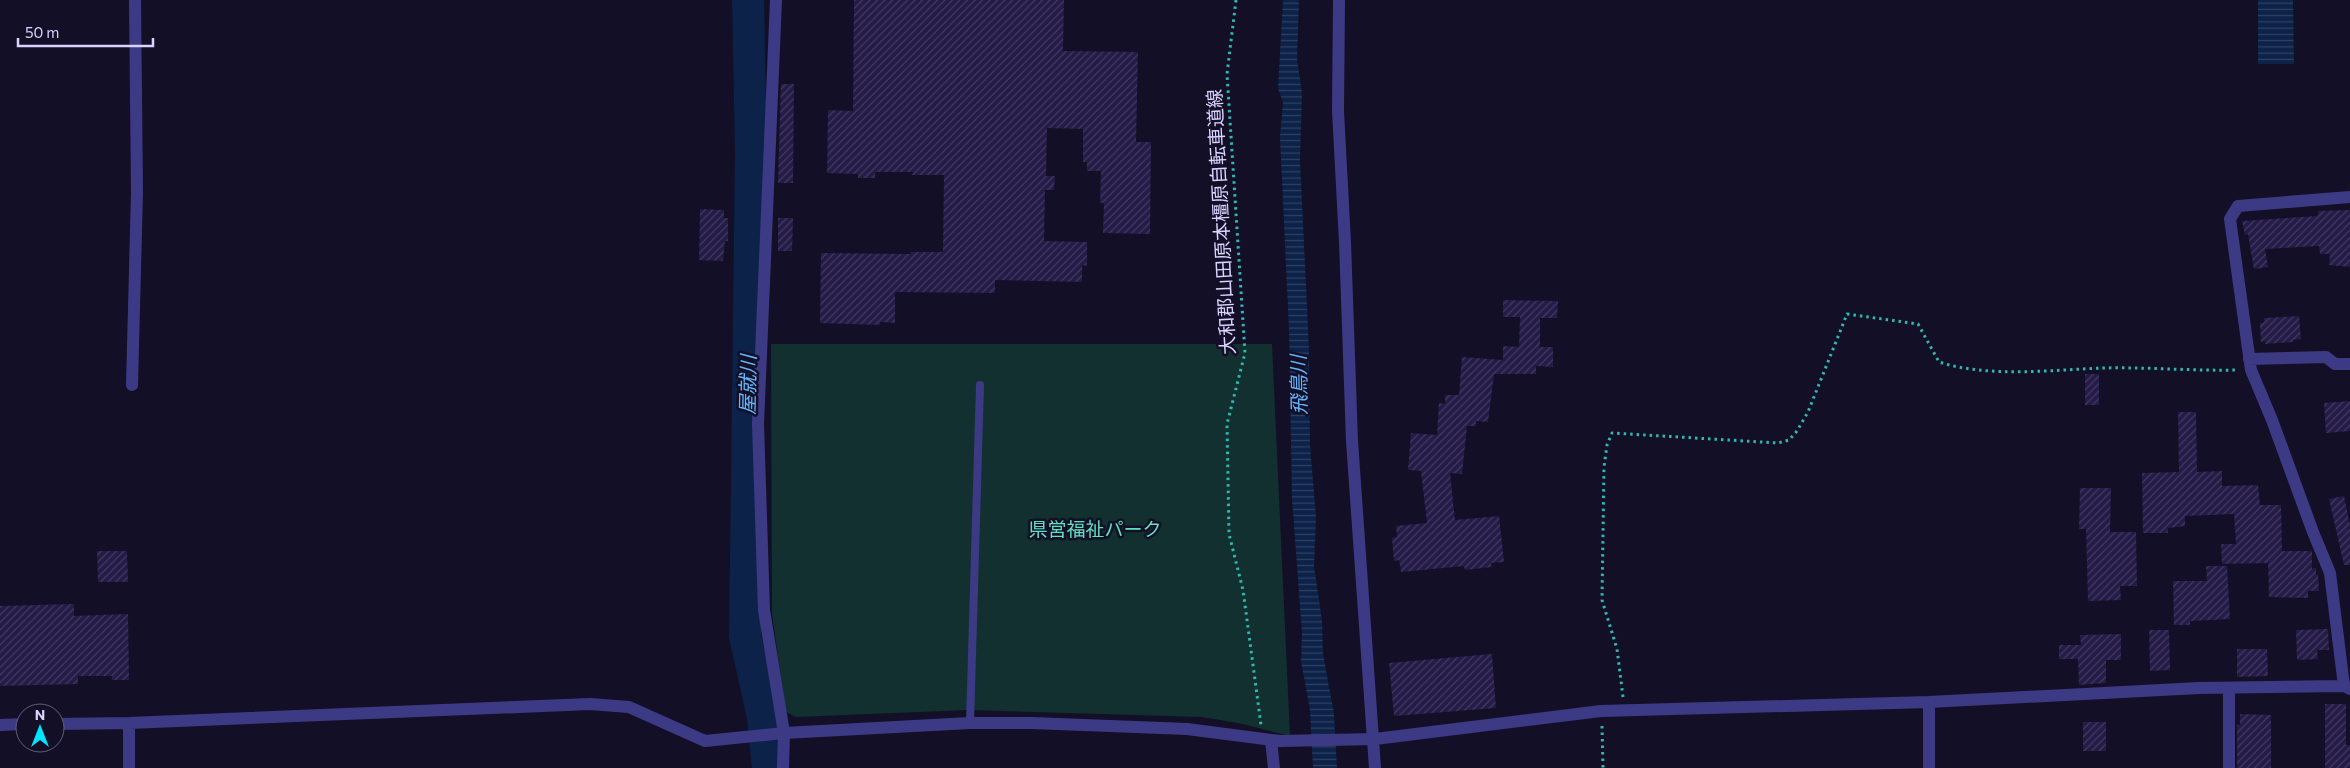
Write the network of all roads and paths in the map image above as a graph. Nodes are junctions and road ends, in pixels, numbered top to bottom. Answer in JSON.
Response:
{"nodes":[{"id":1,"x":135,"y":0,"type":"edge"},
{"id":2,"x":776,"y":0,"type":"edge"},
{"id":3,"x":1236,"y":0,"type":"edge"},
{"id":4,"x":1339,"y":0,"type":"edge"},
{"id":5,"x":2350,"y":198,"type":"edge"},
{"id":6,"x":2250,"y":364,"type":"junction"},
{"id":7,"x":2350,"y":364,"type":"edge"},
{"id":8,"x":132,"y":385,"type":"dead end"},
{"id":9,"x":980,"y":385,"type":"dead end"},
{"id":10,"x":2347,"y":687,"type":"edge"},
{"id":11,"x":2229,"y":688,"type":"junction"},
{"id":12,"x":1929,"y":702,"type":"junction"},
{"id":13,"x":1601,"y":710,"type":"junction"},
{"id":14,"x":1624,"y":710,"type":"junction"},
{"id":15,"x":129,"y":723,"type":"junction"},
{"id":16,"x":970,"y":723,"type":"junction"},
{"id":17,"x":15,"y":724,"type":"edge"},
{"id":18,"x":65,"y":724,"type":"edge"},
{"id":19,"x":0,"y":725,"type":"edge"},
{"id":20,"x":780,"y":733,"type":"junction"},
{"id":21,"x":1370,"y":739,"type":"junction"},
{"id":22,"x":1271,"y":740,"type":"junction"},
{"id":23,"x":129,"y":768,"type":"edge"},
{"id":24,"x":783,"y":768,"type":"edge"},
{"id":25,"x":1274,"y":768,"type":"edge"},
{"id":26,"x":1375,"y":768,"type":"edge"},
{"id":27,"x":1603,"y":768,"type":"edge"},
{"id":28,"x":1929,"y":768,"type":"edge"},
{"id":29,"x":2230,"y":768,"type":"edge"}],
"edges":[{"from":1,"to":8,"type":"street"},
{"from":2,"to":20,"type":"street"},
{"from":3,"to":22,"type":"path","name":"大和郡山田原本橿原自転車道線"},
{"from":4,"to":21,"type":"street"},
{"from":5,"to":6,"type":"street"},
{"from":6,"to":7,"type":"street"},
{"from":6,"to":10,"type":"street"},
{"from":6,"to":14,"type":"path"},
{"from":9,"to":16,"type":"lane"},
{"from":10,"to":11,"type":"street"},
{"from":11,"to":12,"type":"street"},
{"from":11,"to":29,"type":"street"},
{"from":12,"to":14,"type":"street"},
{"from":12,"to":28,"type":"street"},
{"from":13,"to":14,"type":"street"},
{"from":13,"to":21,"type":"street"},
{"from":13,"to":27,"type":"path"},
{"from":15,"to":18,"type":"street"},
{"from":15,"to":20,"type":"street"},
{"from":15,"to":23,"type":"street"},
{"from":16,"to":20,"type":"street"},
{"from":16,"to":22,"type":"street"},
{"from":17,"to":19,"type":"street"},
{"from":20,"to":24,"type":"street"},
{"from":21,"to":22,"type":"street"},
{"from":21,"to":26,"type":"street"},
{"from":22,"to":25,"type":"street"}]}
